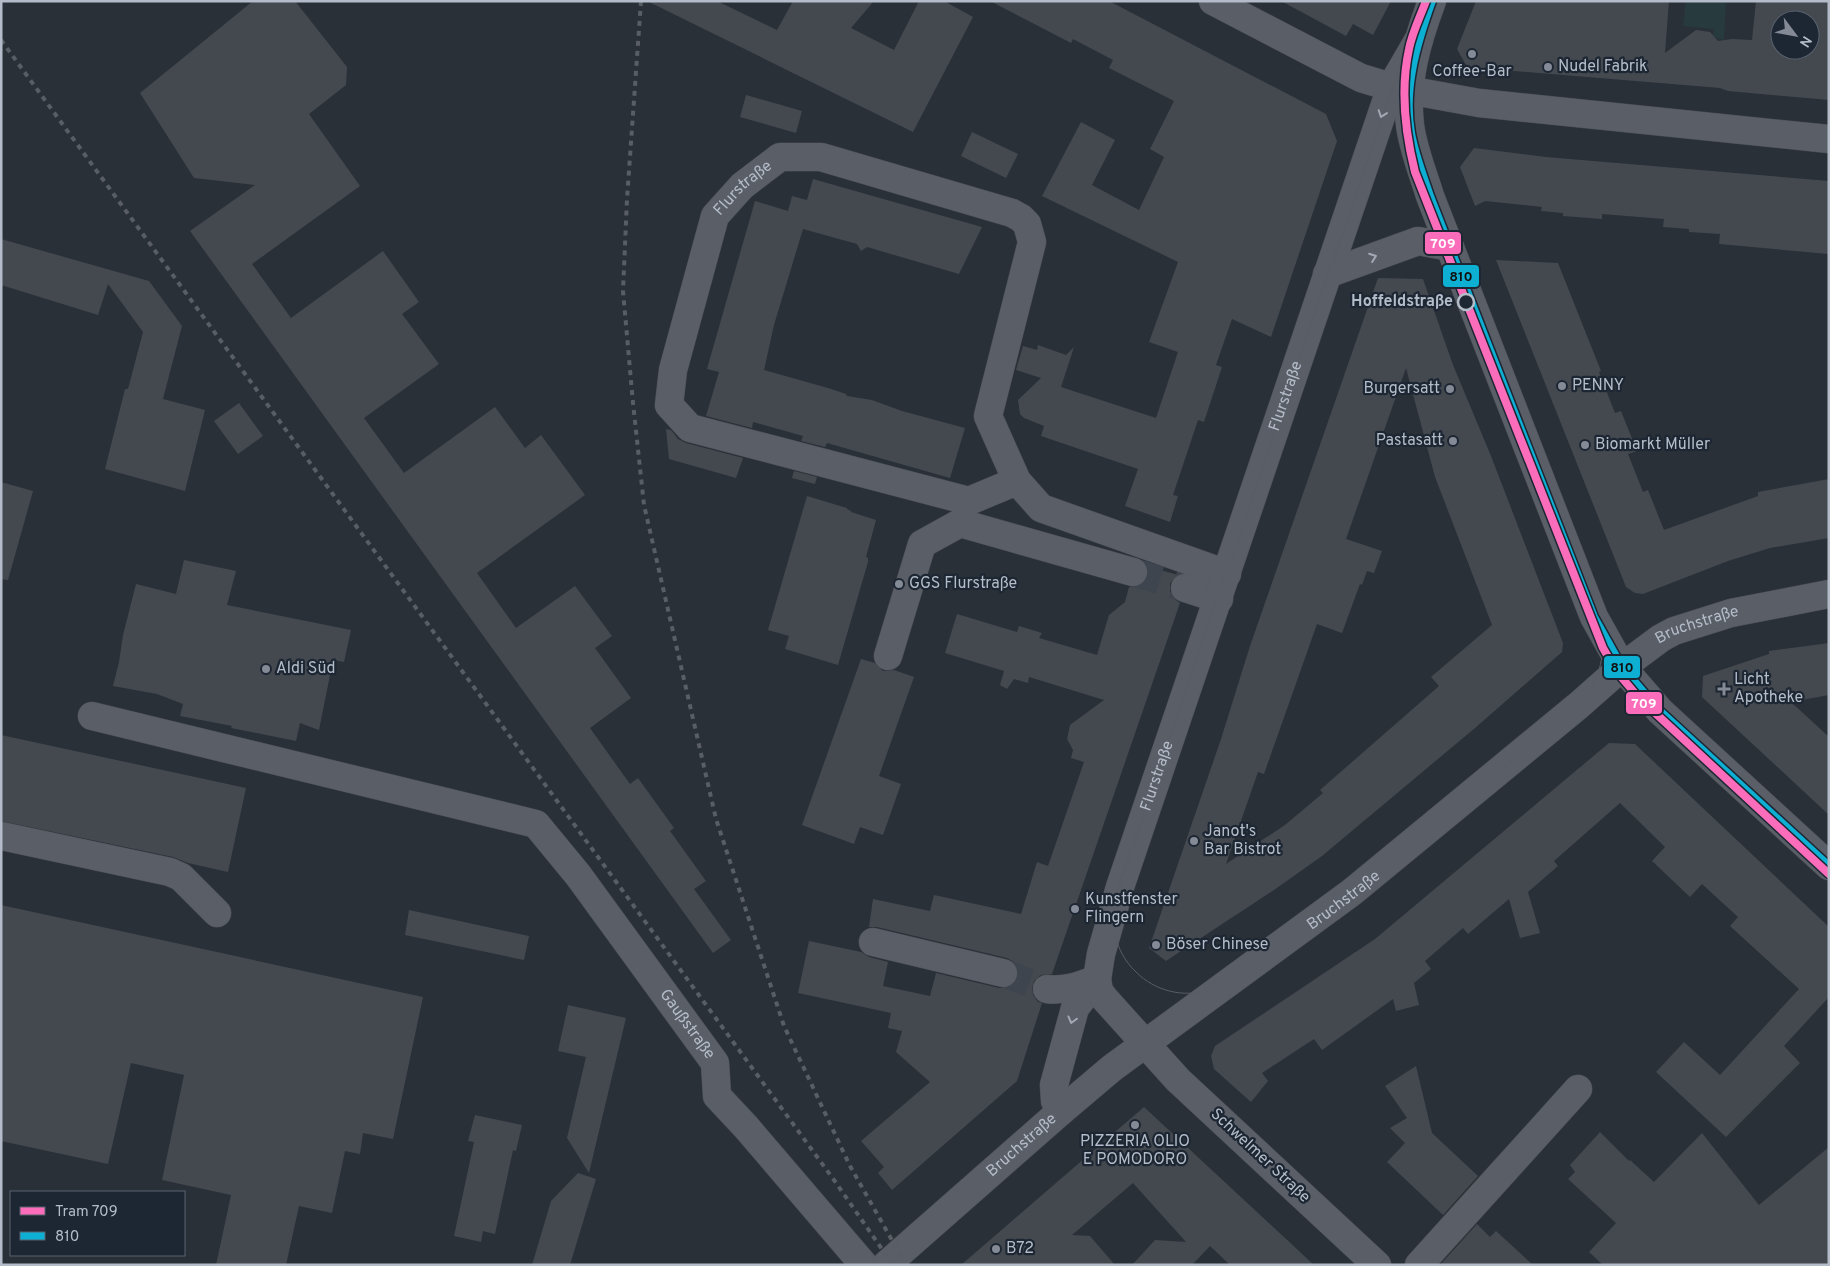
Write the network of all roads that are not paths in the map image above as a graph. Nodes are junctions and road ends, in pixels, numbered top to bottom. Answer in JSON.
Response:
{"nodes":[{"id":1,"x":1213,"y":1,"type":"edge"},
{"id":2,"x":1432,"y":1,"type":"edge"},
{"id":3,"x":1249,"y":10,"type":"edge"},
{"id":4,"x":1400,"y":88,"type":"junction"},
{"id":5,"x":1829,"y":139,"type":"edge"},
{"id":6,"x":1450,"y":247,"type":"junction"},
{"id":7,"x":1327,"y":274,"type":"junction"},
{"id":8,"x":1017,"y":481,"type":"junction"},
{"id":9,"x":1133,"y":572,"type":"tunnel mouth"},
{"id":10,"x":1223,"y":587,"type":"junction"},
{"id":11,"x":1185,"y":588,"type":"tunnel mouth"},
{"id":12,"x":1829,"y":594,"type":"edge"},
{"id":13,"x":888,"y":656,"type":"dead end"},
{"id":14,"x":1622,"y":667,"type":"junction"},
{"id":15,"x":92,"y":716,"type":"dead end"},
{"id":16,"x":1,"y":836,"type":"edge"},
{"id":17,"x":1829,"y":866,"type":"edge"},
{"id":18,"x":217,"y":913,"type":"dead end"},
{"id":19,"x":873,"y":942,"type":"dead end"},
{"id":20,"x":1003,"y":973,"type":"tunnel mouth"},
{"id":21,"x":1097,"y":979,"type":"junction"},
{"id":22,"x":1047,"y":989,"type":"tunnel mouth"},
{"id":23,"x":1146,"y":1044,"type":"junction"},
{"id":24,"x":1578,"y":1089,"type":"dead end"},
{"id":25,"x":1060,"y":1112,"type":"junction"},
{"id":26,"x":864,"y":1265,"type":"edge"},
{"id":27,"x":886,"y":1265,"type":"edge"},
{"id":28,"x":1377,"y":1265,"type":"edge"},
{"id":29,"x":1419,"y":1265,"type":"edge"}],
"edges":[{"from":1,"to":3,"type":"street"},
{"from":2,"to":4,"type":"street","name":"Flurstraße"},
{"from":3,"to":4,"type":"street"},
{"from":4,"to":5,"type":"street"},
{"from":4,"to":6,"type":"street"},
{"from":4,"to":7,"type":"street","name":"Flurstraße","one_way":true},
{"from":7,"to":6,"type":"street","one_way":true},
{"from":6,"to":14,"type":"street"},
{"from":7,"to":10,"type":"street","name":"Flurstraße"},
{"from":8,"to":8,"type":"street","name":"Flurstraße"},
{"from":8,"to":10,"type":"street","name":"Flurstraße"},
{"from":9,"to":13,"type":"street"},
{"from":10,"to":11,"type":"street"},
{"from":10,"to":21,"type":"street","name":"Flurstraße"},
{"from":12,"to":14,"type":"street","name":"Bruchstraße"},
{"from":14,"to":17,"type":"street"},
{"from":14,"to":23,"type":"street","name":"Bruchstraße"},
{"from":15,"to":26,"type":"street","name":"Gaußstraße"},
{"from":16,"to":18,"type":"street"},
{"from":19,"to":20,"type":"street"},
{"from":21,"to":22,"type":"street"},
{"from":21,"to":23,"type":"street"},
{"from":21,"to":25,"type":"street","name":"Flurstraße","one_way":true},
{"from":23,"to":25,"type":"street","name":"Bruchstraße"},
{"from":23,"to":28,"type":"street","name":"Schwelmer Straße"},
{"from":24,"to":29,"type":"street"},
{"from":25,"to":27,"type":"street","name":"Bruchstraße"}]}
